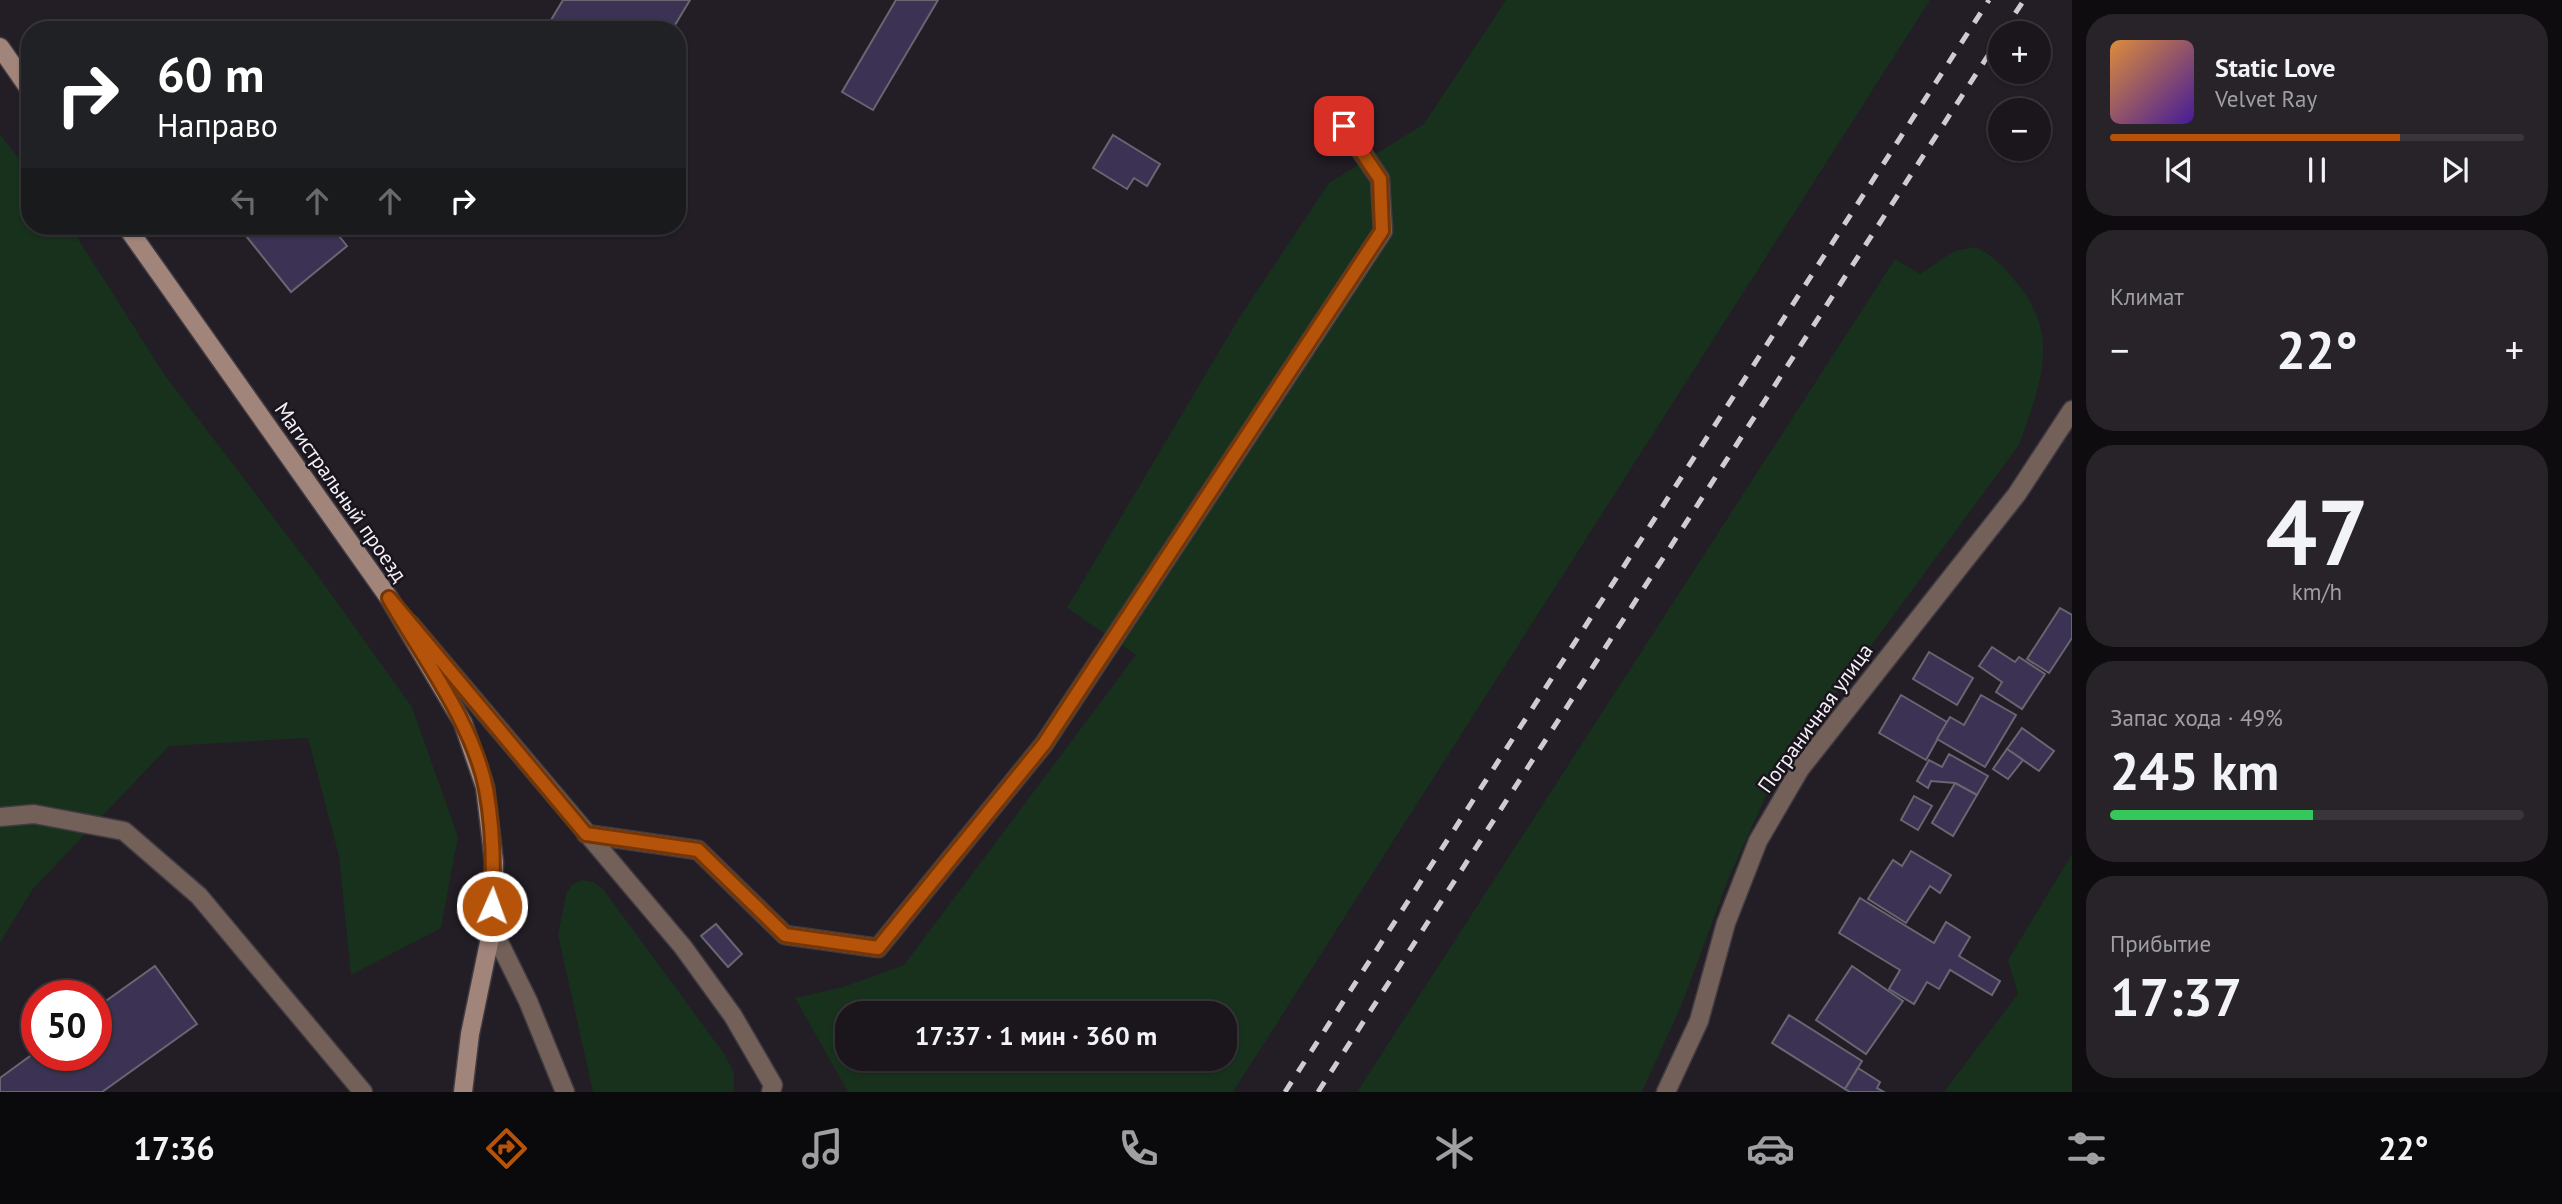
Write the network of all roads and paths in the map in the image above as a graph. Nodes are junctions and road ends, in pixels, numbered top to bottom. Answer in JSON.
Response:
{"nodes":[{"id":1,"x":0,"y":47,"type":"edge"},
{"id":2,"x":21,"y":77,"type":"edge"},
{"id":3,"x":1332,"y":108,"type":"dead end"},
{"id":4,"x":132,"y":235,"type":"edge"},
{"id":5,"x":2072,"y":410,"type":"edge"},
{"id":6,"x":389,"y":598,"type":"junction"},
{"id":7,"x":0,"y":817,"type":"edge"},
{"id":8,"x":586,"y":834,"type":"junction"},
{"id":9,"x":492,"y":928,"type":"junction"},
{"id":10,"x":363,"y":1092,"type":"edge"},
{"id":11,"x":463,"y":1092,"type":"edge"},
{"id":12,"x":565,"y":1092,"type":"edge"},
{"id":13,"x":771,"y":1092,"type":"edge"},
{"id":14,"x":1666,"y":1092,"type":"edge"}],
"edges":[{"from":1,"to":2,"type":"main road"},
{"from":3,"to":8,"type":"street"},
{"from":4,"to":6,"type":"main road","name":"Магистральный проезд"},
{"from":5,"to":14,"type":"street","name":"Пограничная улица"},
{"from":6,"to":8,"type":"street"},
{"from":6,"to":9,"type":"main road","name":"Магистральный проезд"},
{"from":7,"to":10,"type":"street"},
{"from":8,"to":13,"type":"street"},
{"from":9,"to":11,"type":"main road","name":"Магистральный проезд"},
{"from":9,"to":12,"type":"street"}]}
